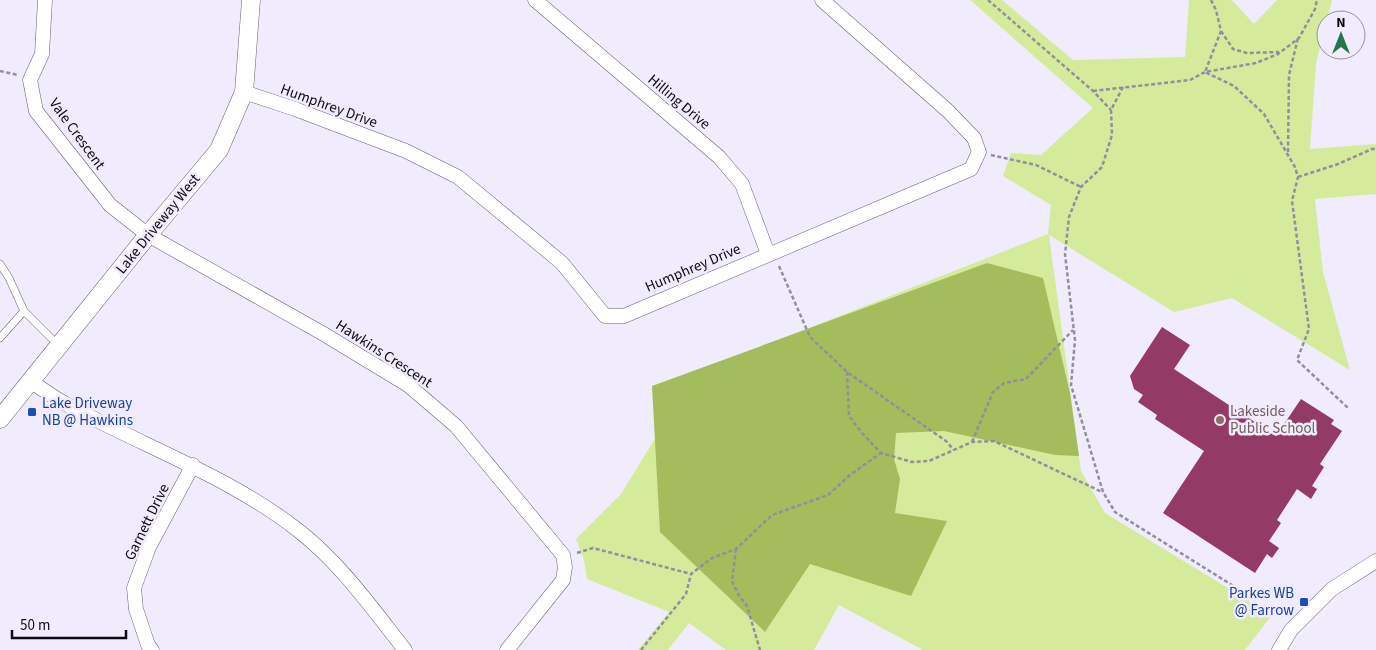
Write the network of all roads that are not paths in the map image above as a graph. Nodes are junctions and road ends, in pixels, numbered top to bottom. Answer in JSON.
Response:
{"nodes":[{"id":1,"x":45,"y":0,"type":"edge"},
{"id":2,"x":251,"y":0,"type":"edge"},
{"id":3,"x":535,"y":0,"type":"edge"},
{"id":4,"x":822,"y":0,"type":"edge"},
{"id":5,"x":244,"y":92,"type":"junction"},
{"id":6,"x":148,"y":235,"type":"junction"},
{"id":7,"x":770,"y":253,"type":"junction"},
{"id":8,"x":0,"y":264,"type":"edge"},
{"id":9,"x":24,"y":311,"type":"junction"},
{"id":10,"x":0,"y":338,"type":"edge"},
{"id":11,"x":59,"y":347,"type":"junction"},
{"id":12,"x":31,"y":382,"type":"junction"},
{"id":13,"x":0,"y":420,"type":"edge"},
{"id":14,"x":193,"y":466,"type":"junction"},
{"id":15,"x":1376,"y":561,"type":"edge"},
{"id":16,"x":152,"y":650,"type":"edge"},
{"id":17,"x":405,"y":650,"type":"edge"},
{"id":18,"x":507,"y":650,"type":"edge"},
{"id":19,"x":1279,"y":650,"type":"edge"}],
"edges":[{"from":1,"to":6,"type":"street","name":"Vale Crescent"},
{"from":2,"to":5,"type":"street","name":"Lake Driveway West"},
{"from":3,"to":7,"type":"street","name":"Hilling Drive"},
{"from":4,"to":7,"type":"street","name":"Humphrey Drive"},
{"from":5,"to":6,"type":"street","name":"Lake Driveway West"},
{"from":5,"to":7,"type":"street","name":"Humphrey Drive"},
{"from":6,"to":11,"type":"street","name":"Lake Driveway West"},
{"from":6,"to":18,"type":"street","name":"Hawkins Crescent"},
{"from":8,"to":9,"type":"lane"},
{"from":9,"to":10,"type":"lane"},
{"from":9,"to":11,"type":"lane"},
{"from":11,"to":12,"type":"street","name":"Lake Driveway West"},
{"from":12,"to":13,"type":"street","name":"Lake Driveway West"},
{"from":12,"to":14,"type":"street"},
{"from":14,"to":16,"type":"street","name":"Garnett Drive"},
{"from":14,"to":17,"type":"street"},
{"from":15,"to":19,"type":"street"}]}
